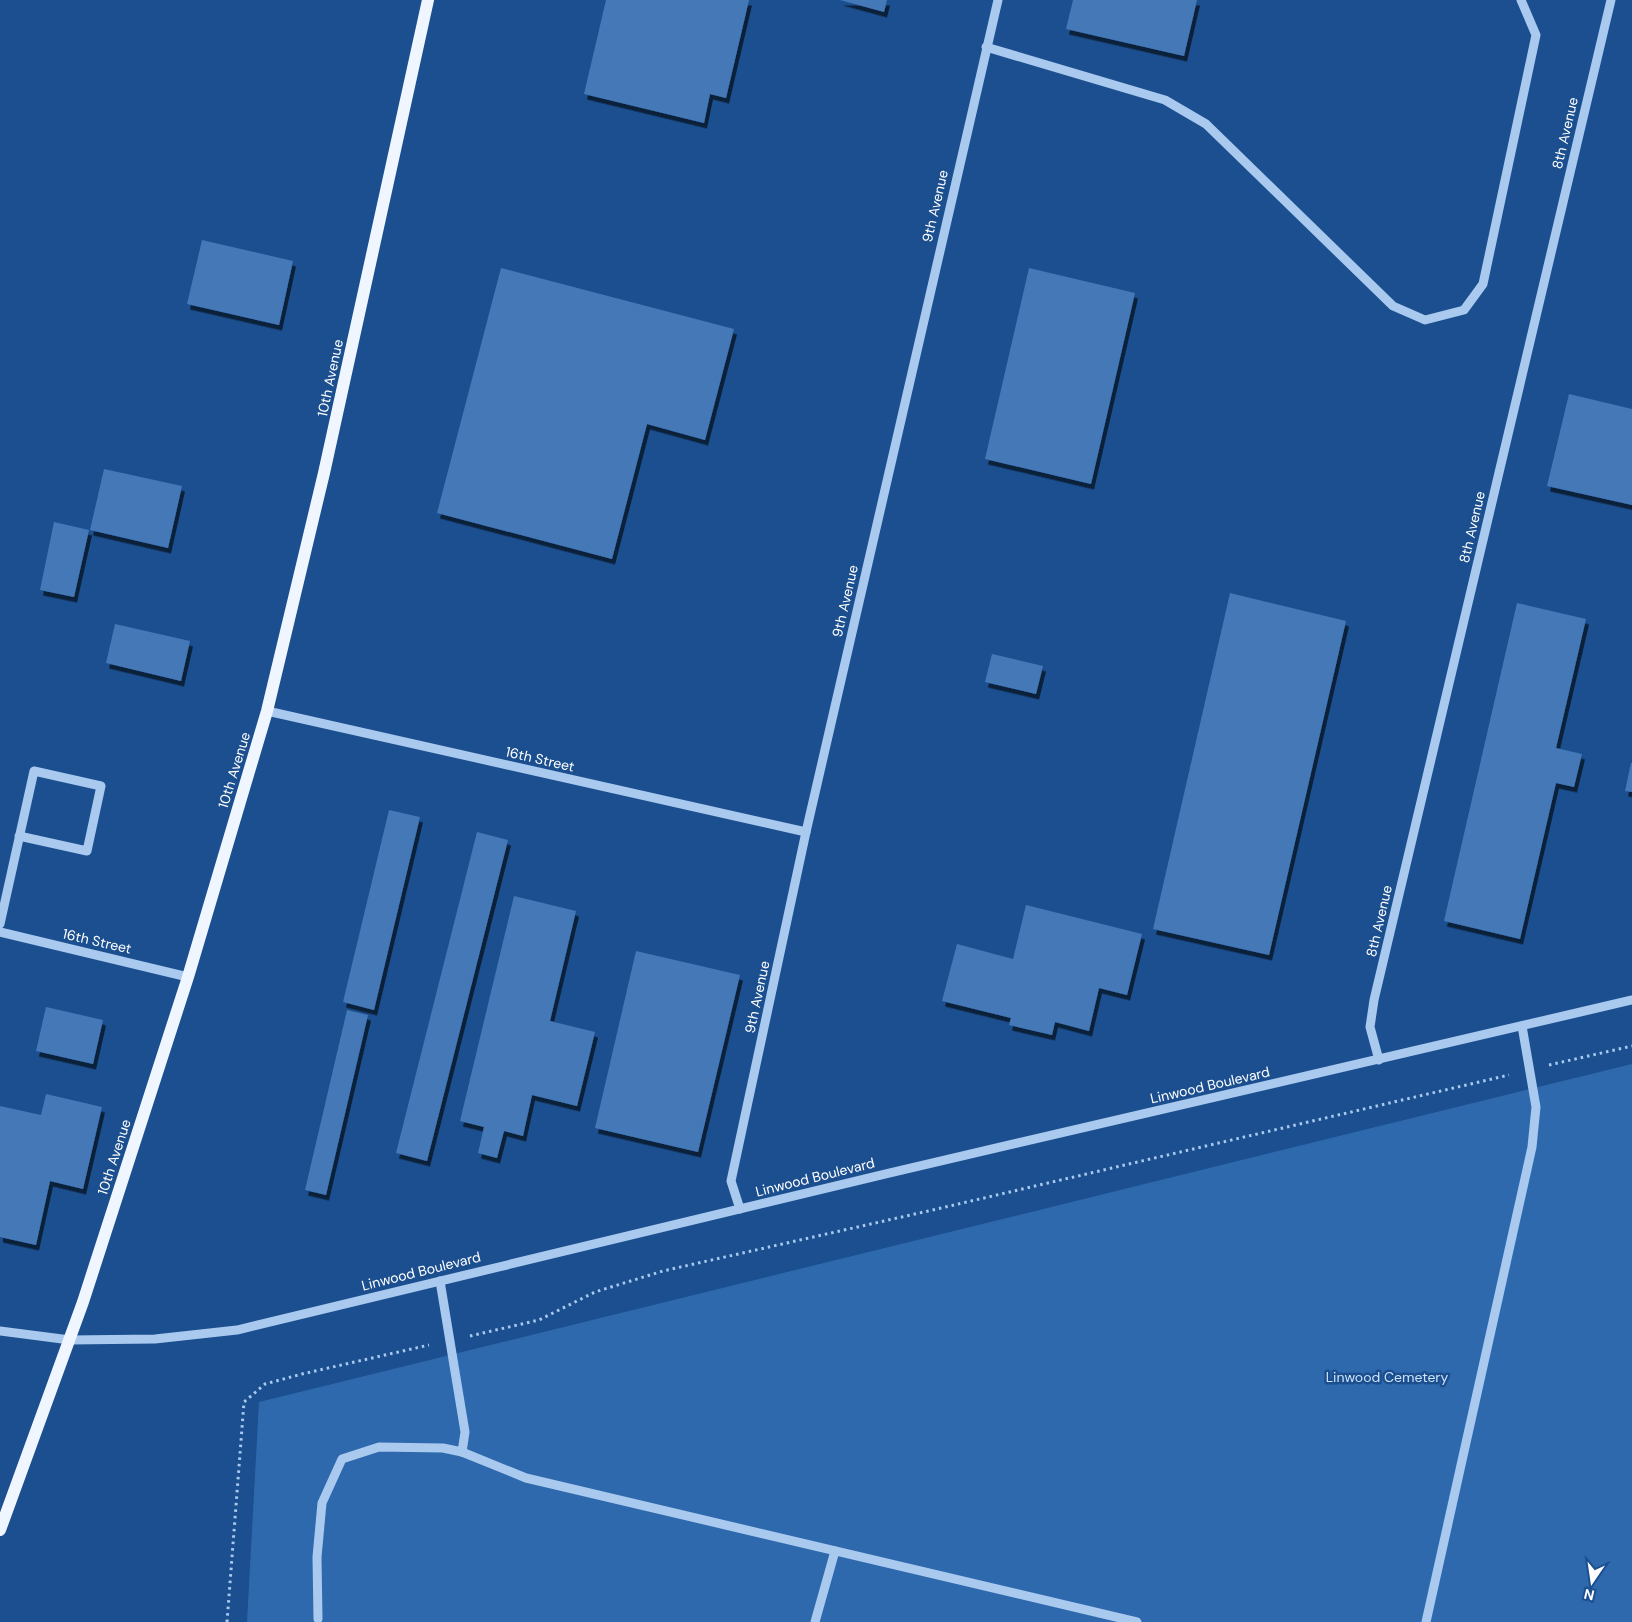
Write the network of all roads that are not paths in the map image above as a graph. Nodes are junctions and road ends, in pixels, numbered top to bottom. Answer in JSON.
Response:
{"nodes":[{"id":1,"x":428,"y":0,"type":"edge"},
{"id":2,"x":998,"y":0,"type":"edge"},
{"id":3,"x":1521,"y":0,"type":"edge"},
{"id":4,"x":1611,"y":0,"type":"edge"},
{"id":5,"x":986,"y":47,"type":"junction"},
{"id":6,"x":267,"y":711,"type":"junction"},
{"id":7,"x":806,"y":832,"type":"junction"},
{"id":8,"x":19,"y":836,"type":"junction"},
{"id":9,"x":0,"y":924,"type":"edge"},
{"id":10,"x":0,"y":932,"type":"edge"},
{"id":11,"x":188,"y":977,"type":"junction"},
{"id":12,"x":1632,"y":1000,"type":"edge"},
{"id":13,"x":1522,"y":1026,"type":"junction"},
{"id":14,"x":1378,"y":1060,"type":"junction"},
{"id":15,"x":740,"y":1209,"type":"junction"},
{"id":16,"x":440,"y":1281,"type":"junction"},
{"id":17,"x":0,"y":1331,"type":"edge"},
{"id":18,"x":70,"y":1340,"type":"junction"},
{"id":19,"x":462,"y":1452,"type":"junction"},
{"id":20,"x":0,"y":1530,"type":"edge"},
{"id":21,"x":835,"y":1551,"type":"junction"},
{"id":22,"x":318,"y":1619,"type":"dead end"},
{"id":23,"x":815,"y":1622,"type":"edge"},
{"id":24,"x":1137,"y":1622,"type":"edge"},
{"id":25,"x":1426,"y":1622,"type":"edge"}],
"edges":[{"from":1,"to":6,"type":"main road","name":"10th Avenue"},
{"from":2,"to":5,"type":"street","name":"9th Avenue"},
{"from":3,"to":5,"type":"street"},
{"from":4,"to":14,"type":"street","name":"8th Avenue"},
{"from":5,"to":7,"type":"street","name":"9th Avenue"},
{"from":6,"to":7,"type":"street","name":"16th Street"},
{"from":6,"to":11,"type":"main road","name":"10th Avenue"},
{"from":7,"to":15,"type":"street","name":"9th Avenue"},
{"from":8,"to":8,"type":"street"},
{"from":8,"to":9,"type":"street"},
{"from":10,"to":11,"type":"street","name":"16th Street"},
{"from":11,"to":18,"type":"main road","name":"10th Avenue"},
{"from":12,"to":13,"type":"street","name":"Linwood Boulevard"},
{"from":13,"to":14,"type":"street","name":"Linwood Boulevard"},
{"from":13,"to":25,"type":"street"},
{"from":14,"to":15,"type":"street","name":"Linwood Boulevard"},
{"from":15,"to":16,"type":"street","name":"Linwood Boulevard"},
{"from":16,"to":18,"type":"street","name":"Linwood Boulevard"},
{"from":16,"to":19,"type":"street"},
{"from":17,"to":18,"type":"street","name":"Linwood Boulevard"},
{"from":18,"to":20,"type":"main road","name":"10th Avenue"},
{"from":19,"to":21,"type":"street"},
{"from":19,"to":22,"type":"street"},
{"from":21,"to":23,"type":"street"},
{"from":21,"to":24,"type":"street"}]}
